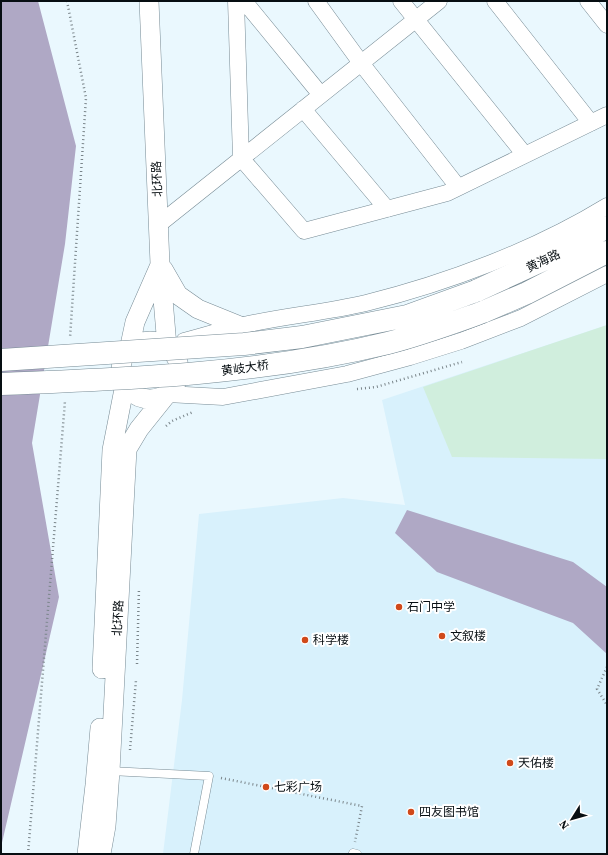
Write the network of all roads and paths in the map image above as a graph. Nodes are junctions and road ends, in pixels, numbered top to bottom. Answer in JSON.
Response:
{"nodes":[{"id":1,"x":67,"y":1,"type":"edge"},
{"id":2,"x":149,"y":1,"type":"edge"},
{"id":3,"x":236,"y":1,"type":"edge"},
{"id":4,"x":244,"y":1,"type":"edge"},
{"id":5,"x":316,"y":1,"type":"edge"},
{"id":6,"x":401,"y":1,"type":"edge"},
{"id":7,"x":439,"y":1,"type":"edge"},
{"id":8,"x":495,"y":1,"type":"edge"},
{"id":9,"x":588,"y":1,"type":"edge"},
{"id":10,"x":415,"y":20,"type":"junction"},
{"id":11,"x":607,"y":25,"type":"edge"},
{"id":12,"x":361,"y":63,"type":"junction"},
{"id":13,"x":321,"y":95,"type":"junction"},
{"id":14,"x":304,"y":109,"type":"junction"},
{"id":15,"x":607,"y":115,"type":"edge"},
{"id":16,"x":591,"y":123,"type":"junction"},
{"id":17,"x":525,"y":155,"type":"junction"},
{"id":18,"x":241,"y":158,"type":"junction"},
{"id":19,"x":458,"y":187,"type":"junction"},
{"id":20,"x":607,"y":206,"type":"edge"},
{"id":21,"x":387,"y":209,"type":"junction"},
{"id":22,"x":158,"y":224,"type":"junction"},
{"id":23,"x":607,"y":227,"type":"edge"},
{"id":24,"x":607,"y":252,"type":"edge"},
{"id":25,"x":160,"y":264,"type":"junction"},
{"id":26,"x":607,"y":274,"type":"edge"},
{"id":27,"x":476,"y":291,"type":"joint"},
{"id":28,"x":483,"y":312,"type":"joint"},
{"id":29,"x":240,"y":326,"type":"junction"},
{"id":30,"x":69,"y":344,"type":"dead end"},
{"id":31,"x":167,"y":346,"type":"junction"},
{"id":32,"x":129,"y":350,"type":"junction"},
{"id":33,"x":1,"y":360,"type":"edge"},
{"id":34,"x":462,"y":362,"type":"dead end"},
{"id":35,"x":1,"y":384,"type":"edge"},
{"id":36,"x":125,"y":384,"type":"junction"},
{"id":37,"x":352,"y":390,"type":"dead end"},
{"id":38,"x":167,"y":394,"type":"junction"},
{"id":39,"x":65,"y":400,"type":"dead end"},
{"id":40,"x":200,"y":411,"type":"dead end"},
{"id":41,"x":162,"y":429,"type":"dead end"},
{"id":42,"x":139,"y":586,"type":"dead end"},
{"id":43,"x":137,"y":664,"type":"dead end"},
{"id":44,"x":607,"y":667,"type":"edge"},
{"id":45,"x":136,"y":680,"type":"dead end"},
{"id":46,"x":607,"y":705,"type":"edge"},
{"id":47,"x":130,"y":753,"type":"dead end"},
{"id":48,"x":110,"y":771,"type":"junction"},
{"id":49,"x":209,"y":776,"type":"junction"},
{"id":50,"x":28,"y":854,"type":"edge"},
{"id":51,"x":87,"y":854,"type":"edge"},
{"id":52,"x":101,"y":854,"type":"edge"},
{"id":53,"x":194,"y":854,"type":"edge"},
{"id":54,"x":355,"y":854,"type":"edge"}],
"edges":[{"from":1,"to":30,"type":"path"},
{"from":2,"to":22,"type":"street","name":"北环路"},
{"from":3,"to":18,"type":"street"},
{"from":4,"to":13,"type":"street"},
{"from":5,"to":12,"type":"street"},
{"from":6,"to":10,"type":"street"},
{"from":7,"to":10,"type":"street"},
{"from":8,"to":16,"type":"street"},
{"from":9,"to":11,"type":"street"},
{"from":10,"to":12,"type":"street"},
{"from":10,"to":17,"type":"street"},
{"from":12,"to":13,"type":"street"},
{"from":12,"to":19,"type":"street"},
{"from":13,"to":14,"type":"street"},
{"from":14,"to":18,"type":"street"},
{"from":14,"to":21,"type":"street"},
{"from":15,"to":16,"type":"street"},
{"from":16,"to":17,"type":"street"},
{"from":17,"to":19,"type":"street"},
{"from":18,"to":21,"type":"street"},
{"from":18,"to":22,"type":"street"},
{"from":19,"to":21,"type":"street"},
{"from":20,"to":29,"type":"street"},
{"from":22,"to":25,"type":"street","name":"北环路"},
{"from":23,"to":27,"type":"main road","name":"黄海路"},
{"from":24,"to":28,"type":"main road","name":"黄海路"},
{"from":25,"to":29,"type":"street"},
{"from":25,"to":31,"type":"street"},
{"from":25,"to":32,"type":"street","name":"北环路"},
{"from":26,"to":38,"type":"street"},
{"from":27,"to":33,"type":"main road","name":"黄岐大桥","bridge":true},
{"from":28,"to":35,"type":"main road","name":"黄岐大桥","bridge":true},
{"from":29,"to":31,"type":"street"},
{"from":31,"to":32,"type":"street"},
{"from":31,"to":38,"type":"street"},
{"from":32,"to":36,"type":"street"},
{"from":34,"to":37,"type":"path"},
{"from":36,"to":38,"type":"street"},
{"from":36,"to":51,"type":"street","name":"北环路"},
{"from":38,"to":48,"type":"street","name":"北环路"},
{"from":39,"to":50,"type":"path"},
{"from":40,"to":41,"type":"path"},
{"from":42,"to":43,"type":"path"},
{"from":44,"to":46,"type":"path"},
{"from":45,"to":47,"type":"path"},
{"from":48,"to":49,"type":"lane"},
{"from":48,"to":52,"type":"street","name":"北环路"},
{"from":49,"to":53,"type":"lane"},
{"from":49,"to":54,"type":"path"}]}
